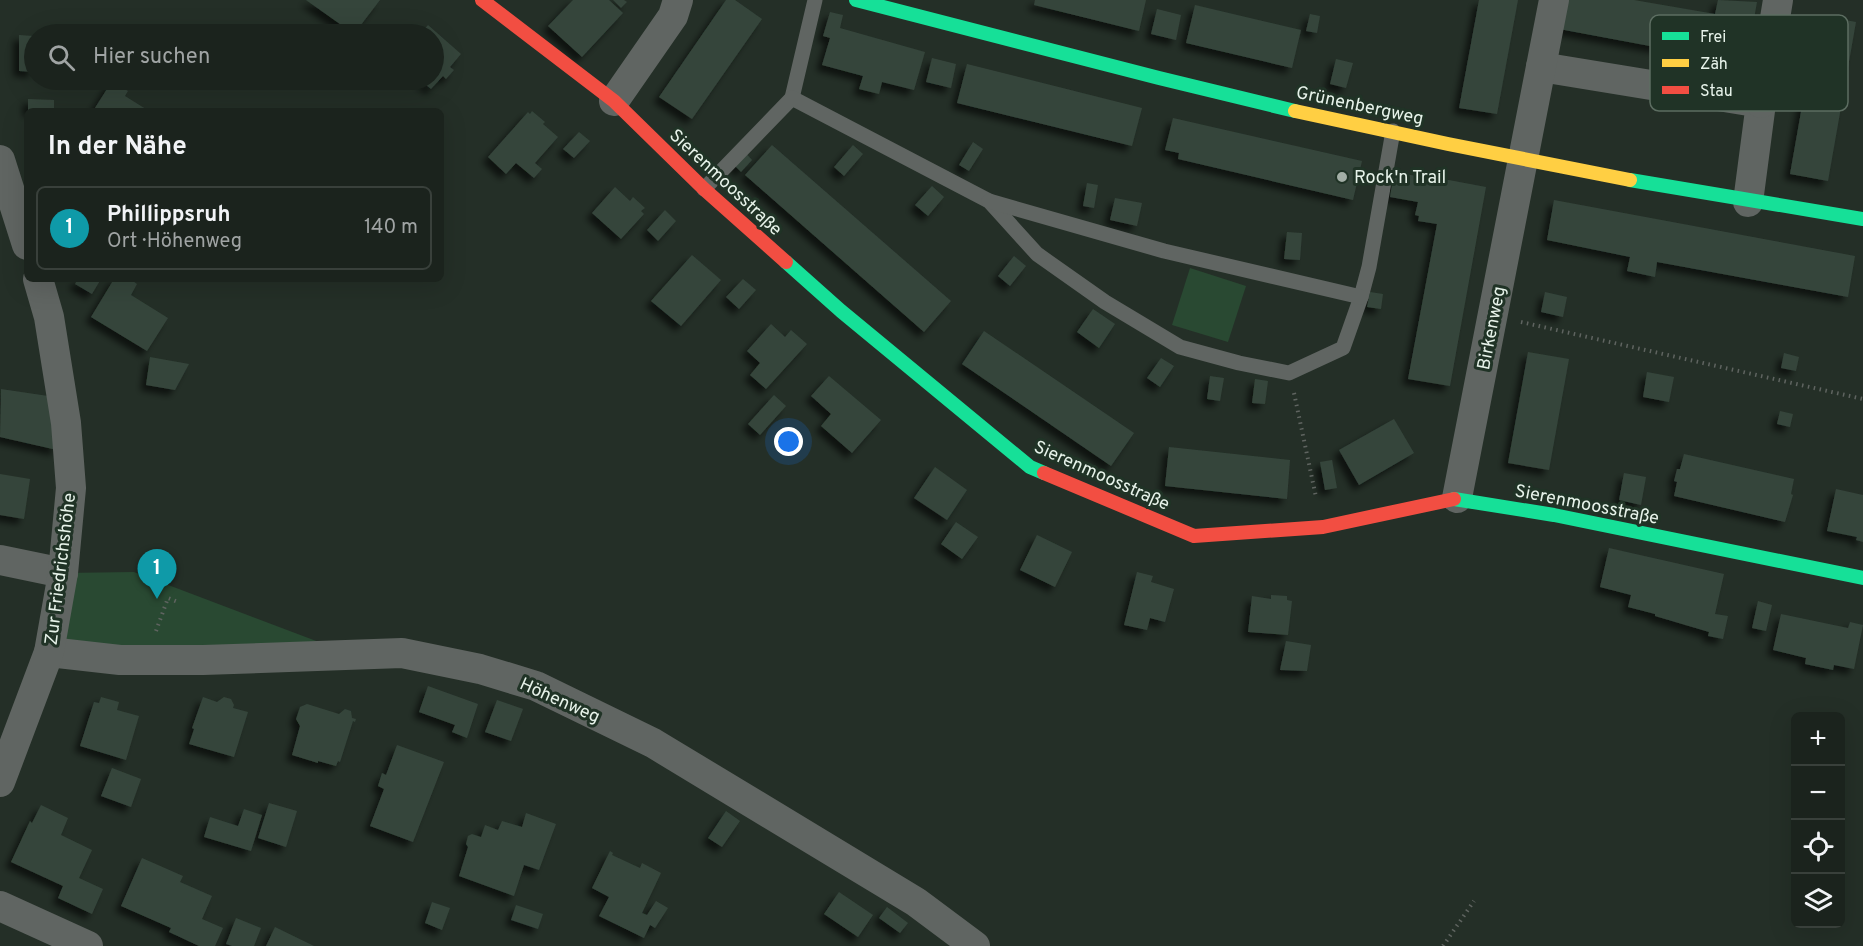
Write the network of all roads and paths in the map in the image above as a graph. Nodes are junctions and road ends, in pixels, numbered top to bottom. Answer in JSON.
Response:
{"nodes":[{"id":1,"x":482,"y":0,"type":"edge"},
{"id":2,"x":678,"y":0,"type":"edge"},
{"id":3,"x":815,"y":0,"type":"edge"},
{"id":4,"x":856,"y":0,"type":"edge"},
{"id":5,"x":1554,"y":0,"type":"edge"},
{"id":6,"x":1778,"y":0,"type":"edge"},
{"id":7,"x":1776,"y":15,"type":"edge"},
{"id":8,"x":1541,"y":67,"type":"junction"},
{"id":9,"x":1650,"y":85,"type":"edge"},
{"id":10,"x":792,"y":98,"type":"junction"},
{"id":11,"x":614,"y":101,"type":"junction"},
{"id":12,"x":1760,"y":111,"type":"edge"},
{"id":13,"x":1393,"y":131,"type":"junction"},
{"id":14,"x":1522,"y":158,"type":"junction"},
{"id":15,"x":0,"y":160,"type":"edge"},
{"id":16,"x":704,"y":189,"type":"junction"},
{"id":17,"x":989,"y":201,"type":"junction"},
{"id":18,"x":1748,"y":201,"type":"junction"},
{"id":19,"x":1863,"y":219,"type":"edge"},
{"id":20,"x":15,"y":228,"type":"edge"},
{"id":21,"x":39,"y":282,"type":"edge"},
{"id":22,"x":1361,"y":297,"type":"junction"},
{"id":23,"x":1494,"y":315,"type":"junction"},
{"id":24,"x":1289,"y":373,"type":"junction"},
{"id":25,"x":1863,"y":399,"type":"edge"},
{"id":26,"x":1457,"y":498,"type":"junction"},
{"id":27,"x":1323,"y":527,"type":"junction"},
{"id":28,"x":0,"y":560,"type":"edge"},
{"id":29,"x":63,"y":573,"type":"junction"},
{"id":30,"x":1863,"y":578,"type":"edge"},
{"id":31,"x":49,"y":652,"type":"junction"},
{"id":32,"x":0,"y":782,"type":"edge"},
{"id":33,"x":1474,"y":901,"type":"dead end"},
{"id":34,"x":0,"y":906,"type":"edge"},
{"id":35,"x":88,"y":946,"type":"edge"},
{"id":36,"x":975,"y":946,"type":"edge"},
{"id":37,"x":1443,"y":946,"type":"edge"}],
"edges":[{"from":1,"to":11,"type":"street","name":"Sierenmoosstraße"},
{"from":2,"to":11,"type":"street"},
{"from":3,"to":10,"type":"lane"},
{"from":4,"to":13,"type":"street","name":"Grünenbergweg"},
{"from":5,"to":8,"type":"street","name":"Birkenweg"},
{"from":6,"to":7,"type":"street"},
{"from":8,"to":9,"type":"street"},
{"from":8,"to":14,"type":"street","name":"Birkenweg"},
{"from":10,"to":16,"type":"lane"},
{"from":10,"to":17,"type":"lane"},
{"from":11,"to":16,"type":"street","name":"Sierenmoosstraße"},
{"from":12,"to":18,"type":"street"},
{"from":13,"to":14,"type":"street","name":"Grünenbergweg"},
{"from":13,"to":22,"type":"lane"},
{"from":14,"to":18,"type":"street","name":"Grünenbergweg"},
{"from":14,"to":23,"type":"street","name":"Birkenweg"},
{"from":15,"to":20,"type":"street"},
{"from":16,"to":27,"type":"street","name":"Sierenmoosstraße"},
{"from":17,"to":22,"type":"lane"},
{"from":17,"to":24,"type":"lane"},
{"from":18,"to":19,"type":"street","name":"Grünenbergweg"},
{"from":21,"to":29,"type":"street","name":"Zur Friedrichshöhe"},
{"from":22,"to":24,"type":"lane"},
{"from":23,"to":25,"type":"path"},
{"from":23,"to":26,"type":"street","name":"Birkenweg"},
{"from":24,"to":27,"type":"path"},
{"from":26,"to":27,"type":"street","name":"Sierenmoosstraße"},
{"from":26,"to":30,"type":"street","name":"Sierenmoosstraße"},
{"from":28,"to":29,"type":"street"},
{"from":29,"to":31,"type":"street","name":"Zur Friedrichshöhe"},
{"from":31,"to":32,"type":"street","name":"Zur Friedrichshöhe"},
{"from":31,"to":36,"type":"street","name":"Höhenweg"},
{"from":33,"to":37,"type":"path"},
{"from":34,"to":35,"type":"street"}]}
